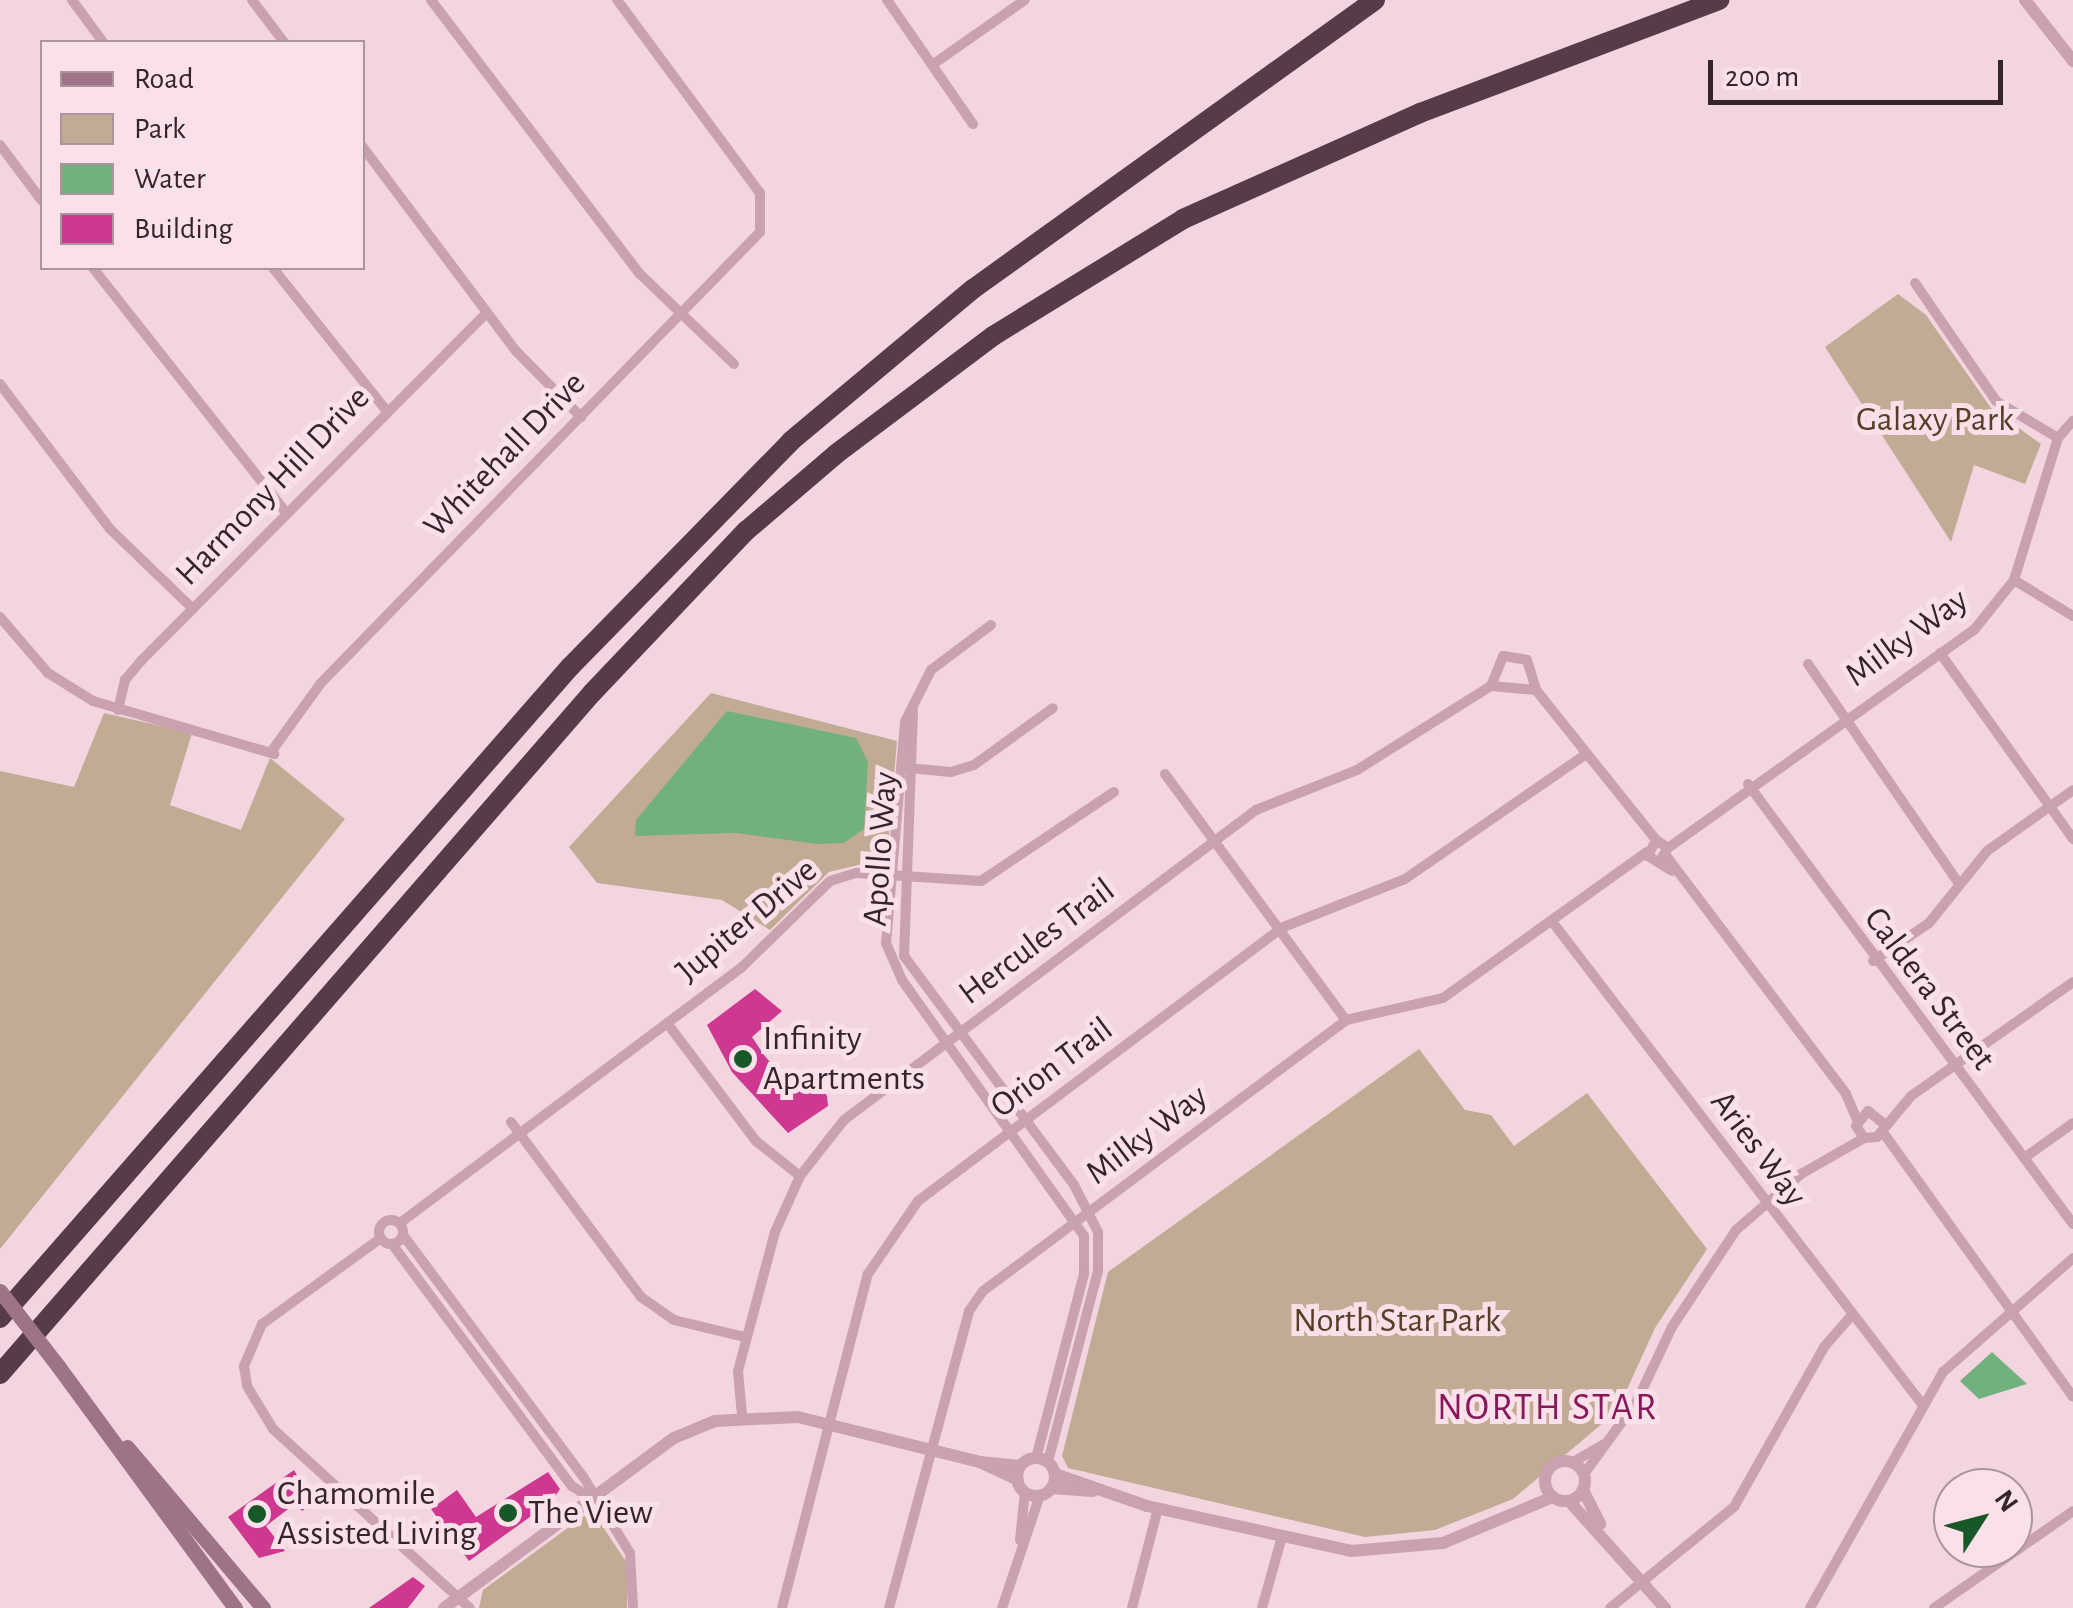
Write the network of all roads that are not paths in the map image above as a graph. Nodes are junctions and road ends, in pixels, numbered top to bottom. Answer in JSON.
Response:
{"nodes":[{"id":1,"x":72,"y":0,"type":"edge"},
{"id":2,"x":252,"y":0,"type":"edge"},
{"id":3,"x":431,"y":0,"type":"edge"},
{"id":4,"x":616,"y":0,"type":"edge"},
{"id":5,"x":887,"y":0,"type":"edge"},
{"id":6,"x":1025,"y":0,"type":"edge"},
{"id":7,"x":2025,"y":0,"type":"edge"},
{"id":8,"x":1716,"y":1,"type":"edge"},
{"id":9,"x":1370,"y":4,"type":"edge"},
{"id":10,"x":102,"y":40,"type":"edge"},
{"id":11,"x":282,"y":40,"type":"edge"},
{"id":12,"x":2073,"y":61,"type":"edge"},
{"id":13,"x":932,"y":65,"type":"junction"},
{"id":14,"x":973,"y":124,"type":"dead end"},
{"id":15,"x":0,"y":145,"type":"edge"},
{"id":16,"x":365,"y":150,"type":"edge"},
{"id":17,"x":40,"y":198,"type":"edge"},
{"id":18,"x":94,"y":270,"type":"edge"},
{"id":19,"x":275,"y":270,"type":"edge"},
{"id":20,"x":1915,"y":283,"type":"dead end"},
{"id":21,"x":486,"y":312,"type":"junction"},
{"id":22,"x":683,"y":313,"type":"junction"},
{"id":23,"x":734,"y":364,"type":"dead end"},
{"id":24,"x":0,"y":384,"type":"edge"},
{"id":25,"x":385,"y":408,"type":"junction"},
{"id":26,"x":581,"y":416,"type":"junction"},
{"id":27,"x":2073,"y":421,"type":"edge"},
{"id":28,"x":2058,"y":438,"type":"junction"},
{"id":29,"x":286,"y":512,"type":"junction"},
{"id":30,"x":2014,"y":580,"type":"junction"},
{"id":31,"x":193,"y":609,"type":"junction"},
{"id":32,"x":2073,"y":616,"type":"edge"},
{"id":33,"x":991,"y":624,"type":"dead end"},
{"id":34,"x":2,"y":625,"type":"edge"},
{"id":35,"x":1940,"y":653,"type":"junction"},
{"id":36,"x":1808,"y":664,"type":"dead end"},
{"id":37,"x":1491,"y":686,"type":"junction"},
{"id":38,"x":1536,"y":690,"type":"junction"},
{"id":39,"x":1053,"y":708,"type":"dead end"},
{"id":40,"x":118,"y":710,"type":"junction"},
{"id":41,"x":1845,"y":718,"type":"junction"},
{"id":42,"x":1586,"y":754,"type":"junction"},
{"id":43,"x":909,"y":768,"type":"junction"},
{"id":44,"x":1165,"y":774,"type":"dead end"},
{"id":45,"x":1748,"y":784,"type":"junction"},
{"id":46,"x":2073,"y":790,"type":"edge"},
{"id":47,"x":1114,"y":792,"type":"dead end"},
{"id":48,"x":2048,"y":806,"type":"junction"},
{"id":49,"x":2073,"y":840,"type":"edge"},
{"id":50,"x":1214,"y":843,"type":"junction"},
{"id":51,"x":1657,"y":851,"type":"junction"},
{"id":52,"x":892,"y":875,"type":"junction"},
{"id":53,"x":906,"y":876,"type":"junction"},
{"id":54,"x":1957,"y":881,"type":"junction"},
{"id":55,"x":1554,"y":924,"type":"junction"},
{"id":56,"x":1281,"y":928,"type":"junction"},
{"id":57,"x":1873,"y":961,"type":"junction"},
{"id":58,"x":2073,"y":982,"type":"edge"},
{"id":59,"x":1346,"y":1020,"type":"junction"},
{"id":60,"x":668,"y":1023,"type":"junction"},
{"id":61,"x":960,"y":1035,"type":"junction"},
{"id":62,"x":948,"y":1044,"type":"junction"},
{"id":63,"x":1953,"y":1066,"type":"junction"},
{"id":64,"x":1846,"y":1094,"type":"junction"},
{"id":65,"x":1911,"y":1096,"type":"junction"},
{"id":66,"x":1872,"y":1112,"type":"junction"},
{"id":67,"x":511,"y":1122,"type":"dead end"},
{"id":68,"x":1027,"y":1122,"type":"junction"},
{"id":69,"x":1857,"y":1123,"type":"junction"},
{"id":70,"x":2073,"y":1123,"type":"edge"},
{"id":71,"x":1883,"y":1127,"type":"junction"},
{"id":72,"x":1015,"y":1131,"type":"junction"},
{"id":73,"x":521,"y":1134,"type":"junction"},
{"id":74,"x":1867,"y":1138,"type":"junction"},
{"id":75,"x":1828,"y":1154,"type":"junction"},
{"id":76,"x":2024,"y":1158,"type":"junction"},
{"id":77,"x":1895,"y":1159,"type":"junction"},
{"id":78,"x":800,"y":1176,"type":"junction"},
{"id":79,"x":1763,"y":1202,"type":"junction"},
{"id":80,"x":1090,"y":1212,"type":"junction"},
{"id":81,"x":1078,"y":1221,"type":"junction"},
{"id":82,"x":2073,"y":1224,"type":"edge"},
{"id":83,"x":401,"y":1229,"type":"junction"},
{"id":84,"x":380,"y":1238,"type":"junction"},
{"id":85,"x":392,"y":1244,"type":"junction"},
{"id":86,"x":2073,"y":1258,"type":"edge"},
{"id":87,"x":0,"y":1291,"type":"edge"},
{"id":88,"x":2005,"y":1310,"type":"junction"},
{"id":89,"x":1851,"y":1316,"type":"junction"},
{"id":90,"x":0,"y":1318,"type":"edge"},
{"id":91,"x":745,"y":1337,"type":"junction"},
{"id":92,"x":0,"y":1374,"type":"edge"},
{"id":93,"x":81,"y":1396,"type":"junction"},
{"id":94,"x":2073,"y":1396,"type":"edge"},
{"id":95,"x":1922,"y":1404,"type":"junction"},
{"id":96,"x":742,"y":1415,"type":"junction"},
{"id":97,"x":831,"y":1427,"type":"junction"},
{"id":98,"x":1609,"y":1441,"type":"junction"},
{"id":99,"x":932,"y":1450,"type":"junction"},
{"id":100,"x":1572,"y":1462,"type":"junction"},
{"id":101,"x":1584,"y":1474,"type":"junction"},
{"id":102,"x":1046,"y":1475,"type":"junction"},
{"id":103,"x":1021,"y":1479,"type":"junction"},
{"id":104,"x":1545,"y":1482,"type":"junction"},
{"id":105,"x":1583,"y":1490,"type":"junction"},
{"id":106,"x":1553,"y":1496,"type":"junction"},
{"id":107,"x":592,"y":1499,"type":"junction"},
{"id":108,"x":1569,"y":1500,"type":"junction"},
{"id":109,"x":1158,"y":1508,"type":"junction"},
{"id":110,"x":2073,"y":1511,"type":"edge"},
{"id":111,"x":1512,"y":1515,"type":"junction"},
{"id":112,"x":1606,"y":1535,"type":"junction"},
{"id":113,"x":1281,"y":1540,"type":"junction"},
{"id":114,"x":1020,"y":1541,"type":"junction"},
{"id":115,"x":1644,"y":1582,"type":"junction"},
{"id":116,"x":461,"y":1594,"type":"junction"},
{"id":117,"x":1819,"y":1606,"type":"edge"},
{"id":118,"x":235,"y":1608,"type":"edge"},
{"id":119,"x":264,"y":1608,"type":"edge"},
{"id":120,"x":444,"y":1608,"type":"edge"},
{"id":121,"x":470,"y":1608,"type":"edge"},
{"id":122,"x":634,"y":1608,"type":"edge"},
{"id":123,"x":782,"y":1608,"type":"edge"},
{"id":124,"x":889,"y":1608,"type":"edge"},
{"id":125,"x":1002,"y":1608,"type":"edge"},
{"id":126,"x":1132,"y":1608,"type":"edge"},
{"id":127,"x":1262,"y":1608,"type":"edge"},
{"id":128,"x":1610,"y":1608,"type":"edge"},
{"id":129,"x":1665,"y":1608,"type":"edge"},
{"id":130,"x":1934,"y":1608,"type":"edge"}],
"edges":[{"from":1,"to":10,"type":"street"},
{"from":2,"to":11,"type":"street"},
{"from":3,"to":22,"type":"street"},
{"from":4,"to":22,"type":"street","name":"Whitehall Drive"},
{"from":5,"to":13,"type":"street"},
{"from":6,"to":13,"type":"street"},
{"from":7,"to":12,"type":"street"},
{"from":8,"to":92,"type":"highway"},
{"from":9,"to":90,"type":"highway"},
{"from":13,"to":14,"type":"street"},
{"from":15,"to":17,"type":"street"},
{"from":16,"to":21,"type":"street"},
{"from":18,"to":29,"type":"street"},
{"from":19,"to":25,"type":"street"},
{"from":20,"to":28,"type":"street"},
{"from":21,"to":25,"type":"street","name":"Harmony Hill Drive"},
{"from":21,"to":26,"type":"street"},
{"from":22,"to":23,"type":"street"},
{"from":22,"to":26,"type":"street","name":"Whitehall Drive"},
{"from":24,"to":31,"type":"street"},
{"from":25,"to":29,"type":"street","name":"Harmony Hill Drive"},
{"from":26,"to":40,"type":"street","name":"Whitehall Drive"},
{"from":27,"to":28,"type":"street","name":"Milky Way"},
{"from":28,"to":30,"type":"street","name":"Milky Way"},
{"from":29,"to":31,"type":"street","name":"Harmony Hill Drive"},
{"from":30,"to":32,"type":"street"},
{"from":30,"to":35,"type":"street","name":"Milky Way"},
{"from":31,"to":40,"type":"street","name":"Harmony Hill Drive"},
{"from":33,"to":43,"type":"street","name":"Apollo Way"},
{"from":34,"to":40,"type":"street"},
{"from":35,"to":41,"type":"street","name":"Milky Way"},
{"from":35,"to":48,"type":"street"},
{"from":36,"to":41,"type":"street"},
{"from":37,"to":38,"type":"street"},
{"from":37,"to":38,"type":"street","name":"Hercules Trail"},
{"from":37,"to":50,"type":"street","name":"Hercules Trail"},
{"from":38,"to":42,"type":"street"},
{"from":39,"to":43,"type":"street"},
{"from":41,"to":45,"type":"street","name":"Milky Way"},
{"from":41,"to":54,"type":"street"},
{"from":42,"to":51,"type":"street"},
{"from":42,"to":56,"type":"street","name":"Orion Trail"},
{"from":43,"to":52,"type":"street","name":"Apollo Way"},
{"from":43,"to":53,"type":"street","name":"Apollo Way"},
{"from":44,"to":50,"type":"street"},
{"from":45,"to":51,"type":"street","name":"Milky Way"},
{"from":45,"to":57,"type":"street","name":"Caldera Street"},
{"from":46,"to":48,"type":"street"},
{"from":47,"to":53,"type":"street","name":"Jupiter Drive"},
{"from":48,"to":49,"type":"street"},
{"from":48,"to":54,"type":"street"},
{"from":50,"to":56,"type":"street"},
{"from":50,"to":61,"type":"street","name":"Hercules Trail"},
{"from":51,"to":55,"type":"street","name":"Milky Way"},
{"from":51,"to":64,"type":"street"},
{"from":52,"to":53,"type":"street","name":"Jupiter Drive"},
{"from":52,"to":60,"type":"street","name":"Jupiter Drive"},
{"from":52,"to":62,"type":"street","name":"Apollo Way"},
{"from":53,"to":61,"type":"street","name":"Apollo Way"},
{"from":54,"to":57,"type":"street"},
{"from":55,"to":59,"type":"street","name":"Milky Way"},
{"from":55,"to":79,"type":"street","name":"Aries Way"},
{"from":56,"to":59,"type":"street"},
{"from":56,"to":68,"type":"street","name":"Orion Trail"},
{"from":57,"to":63,"type":"street","name":"Caldera Street"},
{"from":58,"to":63,"type":"street"},
{"from":59,"to":80,"type":"street","name":"Milky Way"},
{"from":60,"to":73,"type":"street","name":"Jupiter Drive"},
{"from":60,"to":78,"type":"street"},
{"from":61,"to":62,"type":"street","name":"Hercules Trail"},
{"from":61,"to":68,"type":"street","name":"Apollo Way"},
{"from":62,"to":72,"type":"street","name":"Apollo Way"},
{"from":62,"to":78,"type":"street","name":"Hercules Trail"},
{"from":63,"to":65,"type":"street"},
{"from":63,"to":76,"type":"street","name":"Caldera Street"},
{"from":64,"to":66,"type":"street"},
{"from":64,"to":69,"type":"street"},
{"from":65,"to":66,"type":"street"},
{"from":65,"to":71,"type":"street"},
{"from":66,"to":69,"type":"street"},
{"from":66,"to":71,"type":"street"},
{"from":67,"to":73,"type":"street"},
{"from":68,"to":72,"type":"street","name":"Orion Trail"},
{"from":68,"to":80,"type":"street","name":"Apollo Way"},
{"from":69,"to":74,"type":"street"},
{"from":69,"to":75,"type":"street"},
{"from":70,"to":76,"type":"street"},
{"from":71,"to":74,"type":"street"},
{"from":71,"to":77,"type":"street"},
{"from":72,"to":81,"type":"street","name":"Apollo Way"},
{"from":72,"to":97,"type":"street","name":"Orion Trail"},
{"from":73,"to":83,"type":"street","name":"Jupiter Drive"},
{"from":73,"to":91,"type":"street"},
{"from":74,"to":75,"type":"street"},
{"from":74,"to":77,"type":"street"},
{"from":75,"to":79,"type":"street"},
{"from":76,"to":82,"type":"street","name":"Caldera Street"},
{"from":77,"to":88,"type":"street"},
{"from":78,"to":91,"type":"street","name":"Hercules Trail"},
{"from":79,"to":89,"type":"street","name":"Aries Way"},
{"from":79,"to":98,"type":"street"},
{"from":80,"to":81,"type":"street","name":"Milky Way"},
{"from":80,"to":102,"type":"street","name":"Apollo Way"},
{"from":81,"to":99,"type":"street","name":"Milky Way"},
{"from":81,"to":102,"type":"street","name":"Apollo Way"},
{"from":83,"to":84,"type":"street"},
{"from":83,"to":85,"type":"street"},
{"from":83,"to":107,"type":"street"},
{"from":84,"to":85,"type":"street"},
{"from":84,"to":116,"type":"street"},
{"from":85,"to":107,"type":"street"},
{"from":86,"to":88,"type":"street"},
{"from":87,"to":93,"type":"main road","bridge":true},
{"from":88,"to":94,"type":"street"},
{"from":88,"to":95,"type":"street"},
{"from":89,"to":95,"type":"street","name":"Aries Way"},
{"from":89,"to":115,"type":"street"},
{"from":91,"to":96,"type":"street","name":"Hercules Trail"},
{"from":93,"to":118,"type":"main road"},
{"from":93,"to":119,"type":"main road"},
{"from":95,"to":117,"type":"street"},
{"from":96,"to":97,"type":"street"},
{"from":96,"to":107,"type":"street"},
{"from":97,"to":99,"type":"street"},
{"from":97,"to":123,"type":"street","name":"Orion Trail"},
{"from":98,"to":100,"type":"street"},
{"from":98,"to":101,"type":"street"},
{"from":99,"to":103,"type":"street"},
{"from":99,"to":124,"type":"street","name":"Milky Way"},
{"from":100,"to":101,"type":"street"},
{"from":100,"to":104,"type":"street"},
{"from":101,"to":105,"type":"street"},
{"from":102,"to":103,"type":"street"},
{"from":102,"to":103,"type":"street"},
{"from":102,"to":109,"type":"street"},
{"from":102,"to":114,"type":"street","name":"Apollo Way"},
{"from":103,"to":114,"type":"street","name":"Apollo Way"},
{"from":104,"to":106,"type":"street"},
{"from":104,"to":111,"type":"street"},
{"from":105,"to":108,"type":"street"},
{"from":105,"to":112,"type":"street"},
{"from":106,"to":108,"type":"street"},
{"from":106,"to":111,"type":"street"},
{"from":107,"to":116,"type":"street"},
{"from":107,"to":122,"type":"street"},
{"from":108,"to":112,"type":"street"},
{"from":109,"to":113,"type":"street"},
{"from":109,"to":126,"type":"street"},
{"from":110,"to":130,"type":"street"},
{"from":111,"to":113,"type":"street"},
{"from":112,"to":115,"type":"street"},
{"from":113,"to":127,"type":"street"},
{"from":114,"to":125,"type":"street","name":"Apollo Way"},
{"from":115,"to":128,"type":"street"},
{"from":115,"to":129,"type":"street"},
{"from":116,"to":120,"type":"street"},
{"from":116,"to":121,"type":"street"}]}
